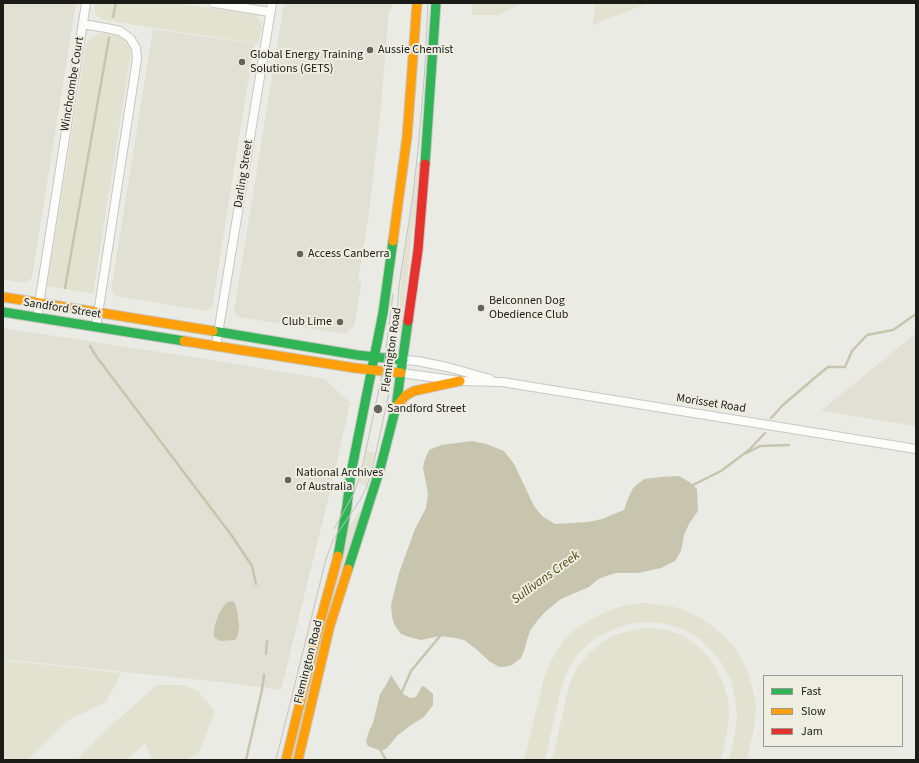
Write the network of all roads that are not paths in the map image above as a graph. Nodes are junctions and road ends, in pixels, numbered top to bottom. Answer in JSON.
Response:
{"nodes":[{"id":1,"x":86,"y":3,"type":"edge"},
{"id":2,"x":214,"y":3,"type":"edge"},
{"id":3,"x":272,"y":3,"type":"edge"},
{"id":4,"x":417,"y":3,"type":"edge"},
{"id":5,"x":436,"y":3,"type":"edge"},
{"id":6,"x":270,"y":12,"type":"junction"},
{"id":7,"x":83,"y":24,"type":"junction"},
{"id":8,"x":3,"y":297,"type":"edge"},
{"id":9,"x":39,"y":303,"type":"junction"},
{"id":10,"x":3,"y":312,"type":"edge"},
{"id":11,"x":98,"y":312,"type":"junction"},
{"id":12,"x":37,"y":317,"type":"junction"},
{"id":13,"x":96,"y":326,"type":"junction"},
{"id":14,"x":218,"y":333,"type":"junction"},
{"id":15,"x":216,"y":346,"type":"junction"},
{"id":16,"x":374,"y":357,"type":"junction"},
{"id":17,"x":403,"y":360,"type":"junction"},
{"id":18,"x":371,"y":370,"type":"junction"},
{"id":19,"x":401,"y":373,"type":"junction"},
{"id":20,"x":460,"y":381,"type":"junction"},
{"id":21,"x":502,"y":382,"type":"junction"},
{"id":22,"x":396,"y":407,"type":"junction"},
{"id":23,"x":916,"y":449,"type":"edge"},
{"id":24,"x":286,"y":760,"type":"edge"},
{"id":25,"x":298,"y":760,"type":"edge"}],
"edges":[{"from":1,"to":7,"type":"street"},
{"from":2,"to":6,"type":"street"},
{"from":3,"to":6,"type":"street","name":"Darling Street"},
{"from":4,"to":16,"type":"main road","name":"Flemington Road"},
{"from":5,"to":17,"type":"main road","name":"Flemington Road"},
{"from":6,"to":14,"type":"street","name":"Darling Street"},
{"from":7,"to":9,"type":"street","name":"Winchcombe Court"},
{"from":7,"to":11,"type":"street","name":"Winchcombe Court"},
{"from":8,"to":9,"type":"main road","name":"Sandford Street"},
{"from":9,"to":11,"type":"main road","name":"Sandford Street"},
{"from":9,"to":12,"type":"street","name":"Winchcombe Court"},
{"from":10,"to":12,"type":"main road","name":"Sandford Street"},
{"from":11,"to":13,"type":"street","name":"Winchcombe Court"},
{"from":11,"to":14,"type":"main road","name":"Sandford Street"},
{"from":12,"to":13,"type":"main road","name":"Sandford Street"},
{"from":13,"to":15,"type":"main road","name":"Sandford Street"},
{"from":14,"to":15,"type":"street","name":"Darling Street"},
{"from":14,"to":16,"type":"main road","name":"Sandford Street"},
{"from":15,"to":18,"type":"main road","name":"Sandford Street"},
{"from":16,"to":17,"type":"main road","name":"Morisset Road"},
{"from":16,"to":18,"type":"main road","name":"Flemington Road"},
{"from":17,"to":19,"type":"main road","name":"Flemington Road"},
{"from":17,"to":21,"type":"street","name":"Morisset Road"},
{"from":18,"to":19,"type":"main road","name":"Sandford Street"},
{"from":18,"to":24,"type":"main road","name":"Flemington Road"},
{"from":19,"to":20,"type":"street","name":"Morisset Road"},
{"from":19,"to":22,"type":"main road","name":"Flemington Road"},
{"from":20,"to":21,"type":"street","name":"Morisset Road"},
{"from":20,"to":22,"type":"main road"},
{"from":21,"to":23,"type":"street","name":"Morisset Road"},
{"from":22,"to":25,"type":"main road","name":"Flemington Road"}]}
